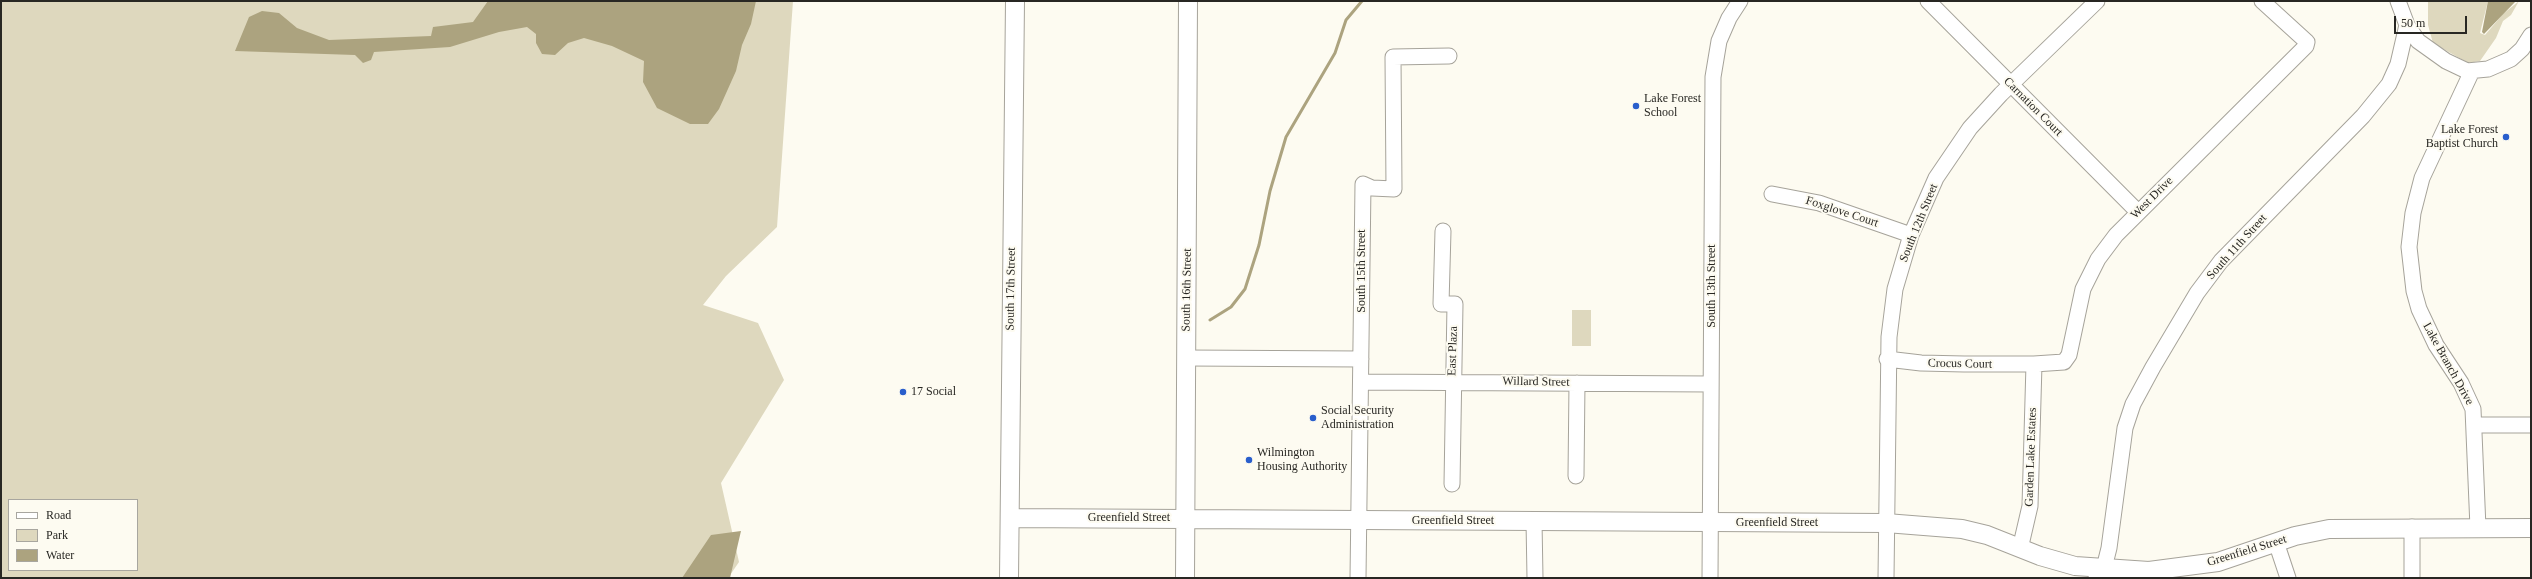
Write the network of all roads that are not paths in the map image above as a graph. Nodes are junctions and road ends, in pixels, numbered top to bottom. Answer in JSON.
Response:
{"nodes":[{"id":1,"x":1015,"y":1,"type":"edge"},
{"id":2,"x":1188,"y":1,"type":"edge"},
{"id":3,"x":1740,"y":1,"type":"edge"},
{"id":4,"x":1928,"y":1,"type":"edge"},
{"id":5,"x":2097,"y":1,"type":"edge"},
{"id":6,"x":2262,"y":1,"type":"edge"},
{"id":7,"x":2398,"y":1,"type":"edge"},
{"id":8,"x":2407,"y":25,"type":"junction"},
{"id":9,"x":2531,"y":35,"type":"edge"},
{"id":10,"x":1449,"y":56,"type":"dead end"},
{"id":11,"x":2472,"y":71,"type":"junction"},
{"id":12,"x":2011,"y":85,"type":"junction"},
{"id":13,"x":1772,"y":194,"type":"dead end"},
{"id":14,"x":2138,"y":212,"type":"junction"},
{"id":15,"x":1443,"y":231,"type":"dead end"},
{"id":16,"x":1911,"y":235,"type":"junction"},
{"id":17,"x":1186,"y":358,"type":"junction"},
{"id":18,"x":1361,"y":359,"type":"junction"},
{"id":19,"x":1887,"y":359,"type":"junction"},
{"id":20,"x":2034,"y":364,"type":"junction"},
{"id":21,"x":1361,"y":382,"type":"junction"},
{"id":22,"x":1452,"y":382,"type":"junction"},
{"id":23,"x":1577,"y":383,"type":"junction"},
{"id":24,"x":1712,"y":384,"type":"junction"},
{"id":25,"x":2475,"y":425,"type":"junction"},
{"id":26,"x":2531,"y":425,"type":"edge"},
{"id":27,"x":1576,"y":476,"type":"dead end"},
{"id":28,"x":1452,"y":484,"type":"dead end"},
{"id":29,"x":1010,"y":518,"type":"junction"},
{"id":30,"x":1185,"y":519,"type":"junction"},
{"id":31,"x":1358,"y":521,"type":"junction"},
{"id":32,"x":1534,"y":521,"type":"junction"},
{"id":33,"x":1711,"y":523,"type":"junction"},
{"id":34,"x":1886,"y":523,"type":"junction"},
{"id":35,"x":2412,"y":527,"type":"junction"},
{"id":36,"x":2478,"y":528,"type":"junction"},
{"id":37,"x":2531,"y":528,"type":"edge"},
{"id":38,"x":2276,"y":542,"type":"junction"},
{"id":39,"x":2020,"y":548,"type":"junction"},
{"id":40,"x":2099,"y":573,"type":"edge"},
{"id":41,"x":1009,"y":578,"type":"edge"},
{"id":42,"x":1185,"y":578,"type":"edge"},
{"id":43,"x":1358,"y":578,"type":"edge"},
{"id":44,"x":1535,"y":578,"type":"edge"},
{"id":45,"x":1710,"y":578,"type":"edge"},
{"id":46,"x":1886,"y":578,"type":"edge"},
{"id":47,"x":2288,"y":578,"type":"edge"},
{"id":48,"x":2412,"y":578,"type":"edge"}],
"edges":[{"from":1,"to":29,"type":"main road","name":"South 17th Street"},
{"from":2,"to":17,"type":"main road","name":"South 16th Street"},
{"from":3,"to":24,"type":"street","name":"South 13th Street"},
{"from":4,"to":12,"type":"street","name":"Carnation Court"},
{"from":5,"to":12,"type":"street","name":"South 12th Street"},
{"from":6,"to":14,"type":"street","name":"West Drive"},
{"from":7,"to":8,"type":"street"},
{"from":8,"to":11,"type":"street"},
{"from":8,"to":40,"type":"street","name":"South 11th Street"},
{"from":9,"to":11,"type":"street"},
{"from":10,"to":18,"type":"street","name":"South 15th Street"},
{"from":11,"to":25,"type":"street","name":"Lake Branch Drive"},
{"from":12,"to":14,"type":"street","name":"Carnation Court"},
{"from":12,"to":16,"type":"street","name":"South 12th Street"},
{"from":13,"to":16,"type":"street","name":"Foxglove Court"},
{"from":14,"to":20,"type":"street","name":"West Drive"},
{"from":15,"to":22,"type":"street","name":"East Plaza"},
{"from":16,"to":19,"type":"street","name":"South 12th Street"},
{"from":17,"to":18,"type":"street"},
{"from":17,"to":30,"type":"main road","name":"South 16th Street"},
{"from":18,"to":21,"type":"street","name":"South 15th Street"},
{"from":19,"to":20,"type":"street","name":"Crocus Court"},
{"from":19,"to":34,"type":"street","name":"South 12th Street"},
{"from":20,"to":39,"type":"street","name":"Garden Lake Estates"},
{"from":21,"to":22,"type":"street","name":"Willard Street"},
{"from":21,"to":31,"type":"street","name":"South 15th Street"},
{"from":22,"to":23,"type":"street","name":"Willard Street"},
{"from":22,"to":28,"type":"street","name":"East Plaza"},
{"from":23,"to":24,"type":"street","name":"Willard Street"},
{"from":23,"to":27,"type":"street"},
{"from":24,"to":33,"type":"street","name":"South 13th Street"},
{"from":25,"to":26,"type":"street"},
{"from":25,"to":36,"type":"street","name":"Lake Branch Drive"},
{"from":29,"to":30,"type":"main road","name":"Greenfield Street"},
{"from":29,"to":41,"type":"main road","name":"South 17th Street"},
{"from":30,"to":31,"type":"main road","name":"Greenfield Street"},
{"from":30,"to":42,"type":"main road","name":"South 16th Street"},
{"from":31,"to":32,"type":"main road","name":"Greenfield Street"},
{"from":31,"to":43,"type":"street","name":"South 15th Street"},
{"from":32,"to":33,"type":"main road","name":"Greenfield Street"},
{"from":32,"to":44,"type":"street"},
{"from":33,"to":34,"type":"main road","name":"Greenfield Street"},
{"from":33,"to":45,"type":"street","name":"South 13th Street"},
{"from":34,"to":39,"type":"main road","name":"Greenfield Street"},
{"from":34,"to":46,"type":"street","name":"South 12th Street"},
{"from":35,"to":36,"type":"main road","name":"Greenfield Street"},
{"from":35,"to":38,"type":"main road","name":"Greenfield Street"},
{"from":35,"to":48,"type":"street"},
{"from":36,"to":37,"type":"main road","name":"Greenfield Street"},
{"from":38,"to":40,"type":"main road","name":"Greenfield Street"},
{"from":38,"to":47,"type":"street"},
{"from":39,"to":40,"type":"main road","name":"Greenfield Street"}]}
